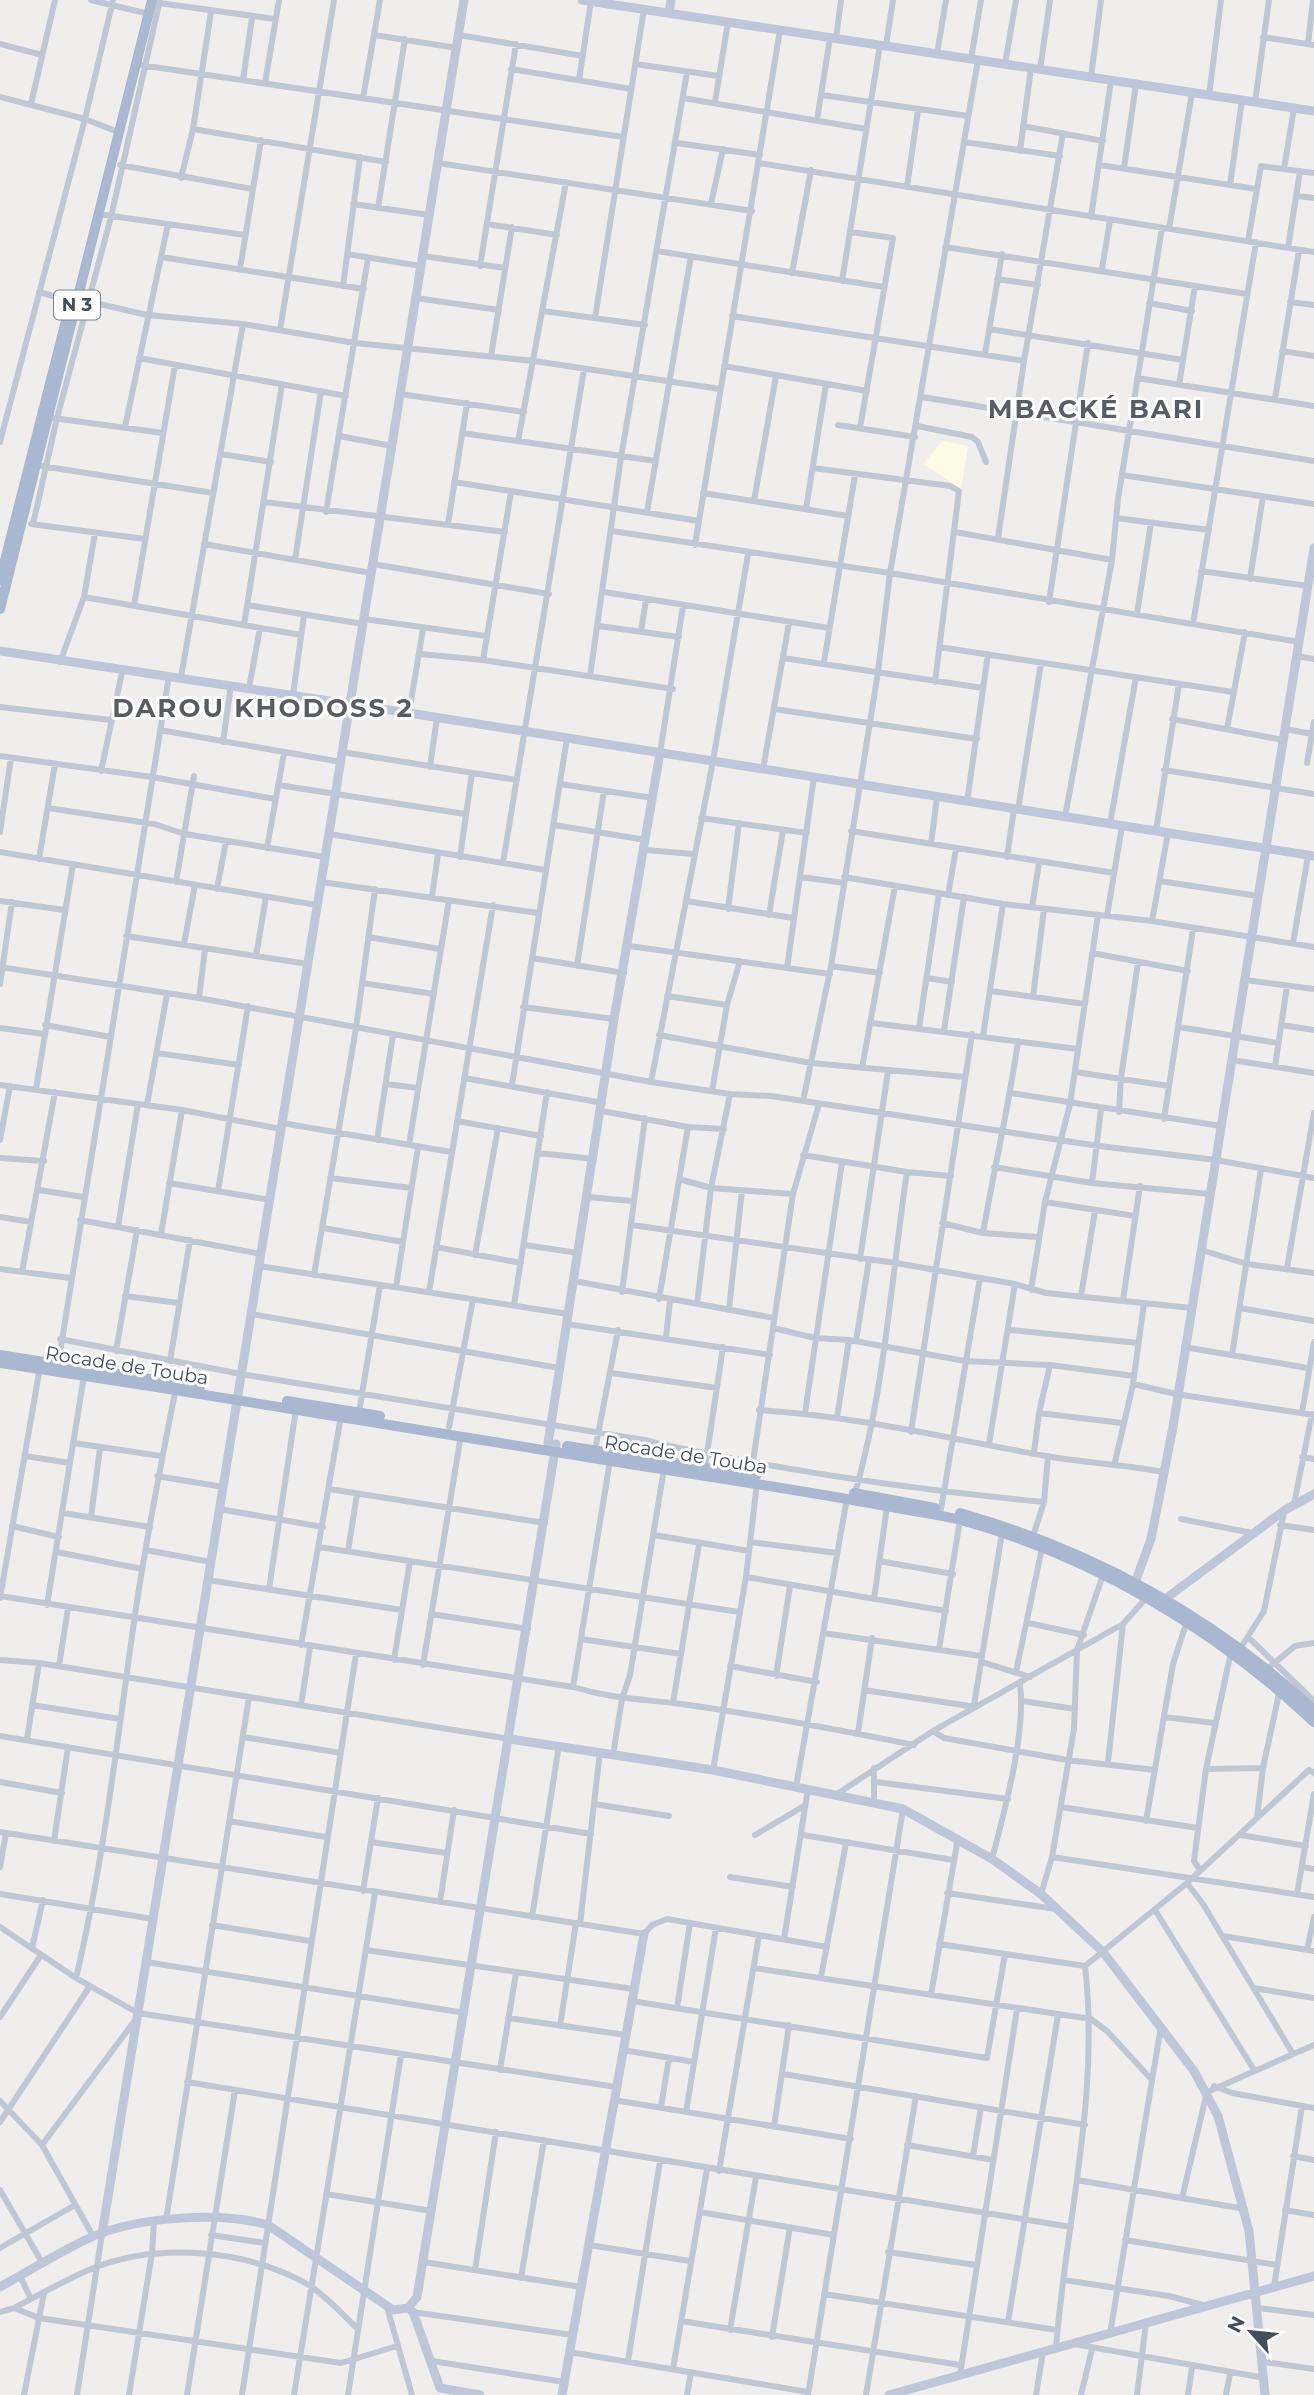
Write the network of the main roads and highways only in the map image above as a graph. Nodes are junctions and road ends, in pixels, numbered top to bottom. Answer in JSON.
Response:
{"nodes":[{"id":1,"x":146,"y":0,"type":"edge"},
{"id":2,"x":157,"y":1,"type":"edge"},
{"id":3,"x":146,"y":14,"type":"junction"},
{"id":4,"x":74,"y":300,"type":"junction"},
{"id":5,"x":6,"y":558,"type":"edge"},
{"id":6,"x":0,"y":580,"type":"edge"},
{"id":7,"x":0,"y":609,"type":"edge"},
{"id":8,"x":0,"y":1355,"type":"edge"},
{"id":9,"x":0,"y":1363,"type":"edge"},
{"id":10,"x":40,"y":1365,"type":"junction"},
{"id":11,"x":177,"y":1387,"type":"junction"},
{"id":12,"x":238,"y":1396,"type":"junction"},
{"id":13,"x":553,"y":1445,"type":"junction"},
{"id":14,"x":661,"y":1464,"type":"junction"},
{"id":15,"x":754,"y":1479,"type":"junction"},
{"id":16,"x":851,"y":1495,"type":"junction"},
{"id":17,"x":1134,"y":1586,"type":"junction"},
{"id":18,"x":1162,"y":1602,"type":"junction"},
{"id":19,"x":1235,"y":1650,"type":"junction"},
{"id":20,"x":1314,"y":1710,"type":"edge"},
{"id":21,"x":1314,"y":1722,"type":"edge"}],
"edges":[{"from":1,"to":3,"type":"main road","number":"N 3"},
{"from":2,"to":3,"type":"main road","number":"N 3"},
{"from":3,"to":4,"type":"main road","number":"N 3"},
{"from":3,"to":4,"type":"main road","number":"N 3"},
{"from":4,"to":5,"type":"main road","number":"N 3"},
{"from":4,"to":5,"type":"main road","number":"N 3"},
{"from":5,"to":6,"type":"main road","number":"N 3"},
{"from":5,"to":7,"type":"main road","number":"N 3"},
{"from":8,"to":10,"type":"main road","name":"Rocade de Touba"},
{"from":9,"to":10,"type":"main road","name":"Rocade de Touba"},
{"from":10,"to":11,"type":"main road","name":"Rocade de Touba"},
{"from":10,"to":11,"type":"main road","name":"Rocade de Touba"},
{"from":11,"to":12,"type":"main road","name":"Rocade de Touba"},
{"from":12,"to":13,"type":"main road","name":"Rocade de Touba"},
{"from":12,"to":13,"type":"main road","name":"Rocade de Touba"},
{"from":13,"to":14,"type":"main road","name":"Rocade de Touba"},
{"from":13,"to":14,"type":"main road","name":"Rocade de Touba"},
{"from":14,"to":15,"type":"main road","name":"Rocade de Touba"},
{"from":14,"to":15,"type":"main road","name":"Rocade de Touba"},
{"from":15,"to":16,"type":"main road","name":"Rocade de Touba"},
{"from":16,"to":17,"type":"main road","name":"Rocade de Touba"},
{"from":16,"to":17,"type":"main road","name":"Rocade de Touba"},
{"from":17,"to":18,"type":"main road","name":"Rocade de Touba"},
{"from":17,"to":18,"type":"main road","name":"Rocade de Touba"},
{"from":18,"to":19,"type":"main road","name":"Rocade de Touba"},
{"from":18,"to":19,"type":"main road","name":"Rocade de Touba"},
{"from":19,"to":20,"type":"main road","name":"Rocade de Touba"},
{"from":19,"to":21,"type":"main road","name":"Rocade de Touba"}]}
